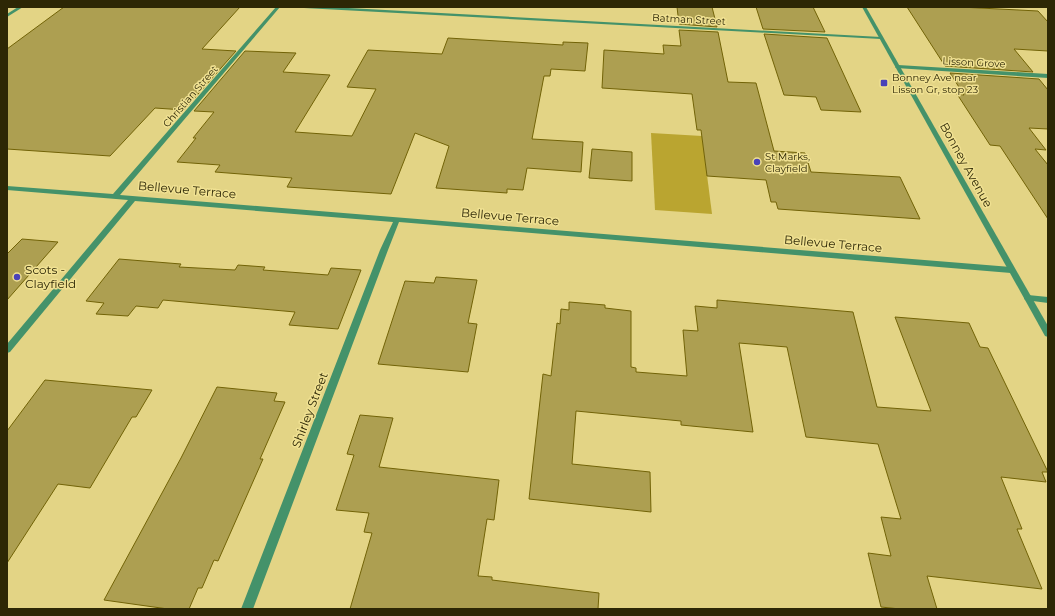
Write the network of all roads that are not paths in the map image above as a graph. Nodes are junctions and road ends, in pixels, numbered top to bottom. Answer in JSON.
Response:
{"nodes":[{"id":1,"x":21,"y":7,"type":"edge"},
{"id":2,"x":278,"y":7,"type":"edge"},
{"id":3,"x":304,"y":7,"type":"edge"},
{"id":4,"x":864,"y":7,"type":"edge"},
{"id":5,"x":7,"y":16,"type":"edge"},
{"id":6,"x":881,"y":38,"type":"junction"},
{"id":7,"x":898,"y":67,"type":"junction"},
{"id":8,"x":1048,"y":76,"type":"edge"},
{"id":9,"x":7,"y":188,"type":"edge"},
{"id":10,"x":115,"y":196,"type":"junction"},
{"id":11,"x":134,"y":198,"type":"junction"},
{"id":12,"x":396,"y":220,"type":"junction"},
{"id":13,"x":1011,"y":270,"type":"junction"},
{"id":14,"x":1028,"y":298,"type":"junction"},
{"id":15,"x":1048,"y":300,"type":"edge"},
{"id":16,"x":1048,"y":334,"type":"edge"},
{"id":17,"x":7,"y":350,"type":"edge"},
{"id":18,"x":247,"y":609,"type":"edge"}],
"edges":[{"from":1,"to":5,"type":"street"},
{"from":2,"to":10,"type":"street","name":"Christian Street"},
{"from":3,"to":6,"type":"street","name":"Batman Street"},
{"from":4,"to":6,"type":"street","name":"Bonney Avenue"},
{"from":6,"to":7,"type":"street","name":"Bonney Avenue"},
{"from":7,"to":8,"type":"street","name":"Lisson Grove"},
{"from":7,"to":13,"type":"street","name":"Bonney Avenue"},
{"from":9,"to":10,"type":"street","name":"Bellevue Terrace"},
{"from":10,"to":11,"type":"street","name":"Bellevue Terrace"},
{"from":11,"to":12,"type":"street","name":"Bellevue Terrace"},
{"from":11,"to":17,"type":"street"},
{"from":12,"to":13,"type":"street","name":"Bellevue Terrace"},
{"from":12,"to":18,"type":"street","name":"Shirley Street"},
{"from":13,"to":14,"type":"street","name":"Bonney Avenue"},
{"from":14,"to":15,"type":"street"},
{"from":14,"to":16,"type":"street","name":"Bonney Avenue"}]}
